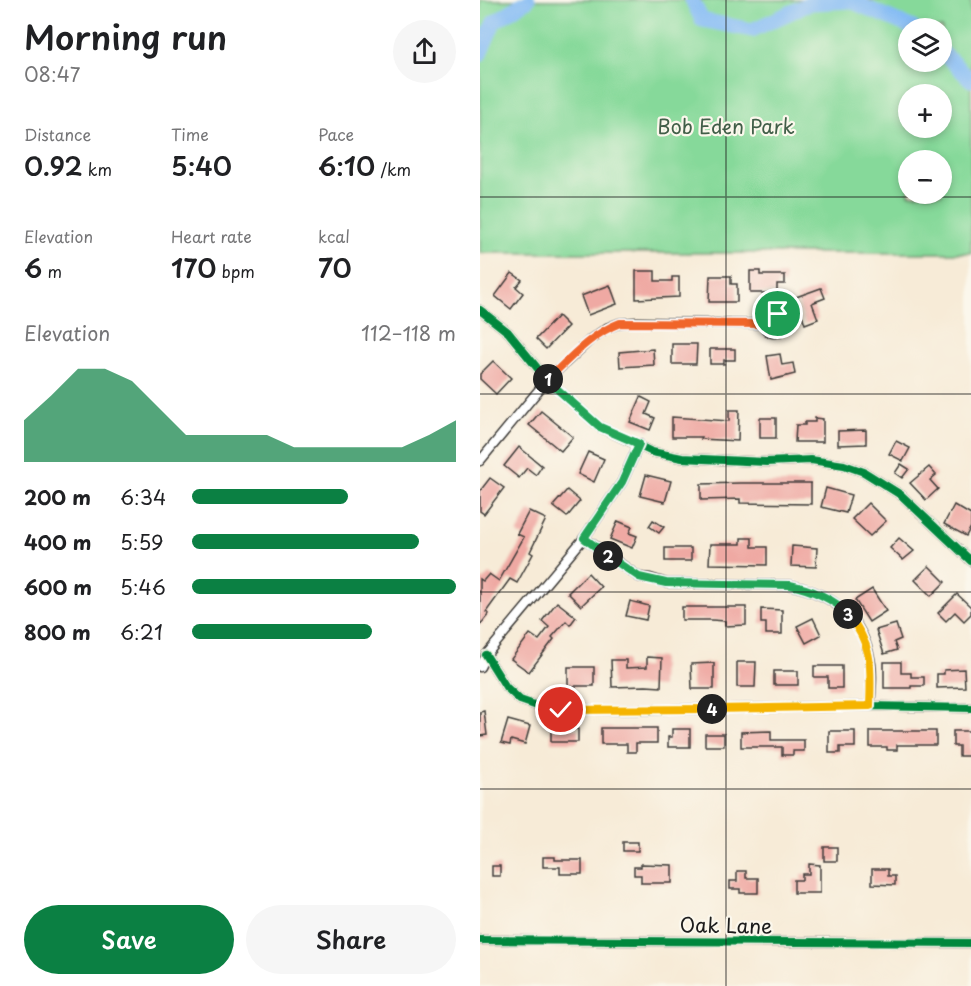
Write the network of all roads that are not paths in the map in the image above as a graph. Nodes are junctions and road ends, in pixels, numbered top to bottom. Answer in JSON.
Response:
{"nodes":[{"id":1,"x":480,"y":310,"type":"edge"},
{"id":2,"x":764,"y":324,"type":"dead end"},
{"id":3,"x":547,"y":380,"type":"junction"},
{"id":4,"x":639,"y":444,"type":"junction"},
{"id":5,"x":480,"y":461,"type":"edge"},
{"id":6,"x":584,"y":538,"type":"junction"},
{"id":7,"x":971,"y":561,"type":"edge"},
{"id":8,"x":486,"y":655,"type":"junction"},
{"id":9,"x":480,"y":667,"type":"edge"},
{"id":10,"x":870,"y":706,"type":"junction"},
{"id":11,"x":971,"y":708,"type":"edge"},
{"id":12,"x":480,"y":940,"type":"edge"},
{"id":13,"x":971,"y":943,"type":"edge"}],
"edges":[{"from":1,"to":3,"type":"street"},
{"from":2,"to":3,"type":"street"},
{"from":3,"to":4,"type":"street"},
{"from":3,"to":5,"type":"street"},
{"from":4,"to":6,"type":"street"},
{"from":4,"to":7,"type":"street"},
{"from":6,"to":8,"type":"street"},
{"from":6,"to":10,"type":"street"},
{"from":8,"to":9,"type":"street"},
{"from":8,"to":10,"type":"street"},
{"from":10,"to":11,"type":"street"},
{"from":12,"to":13,"type":"street","name":"Oak Lane"}]}
